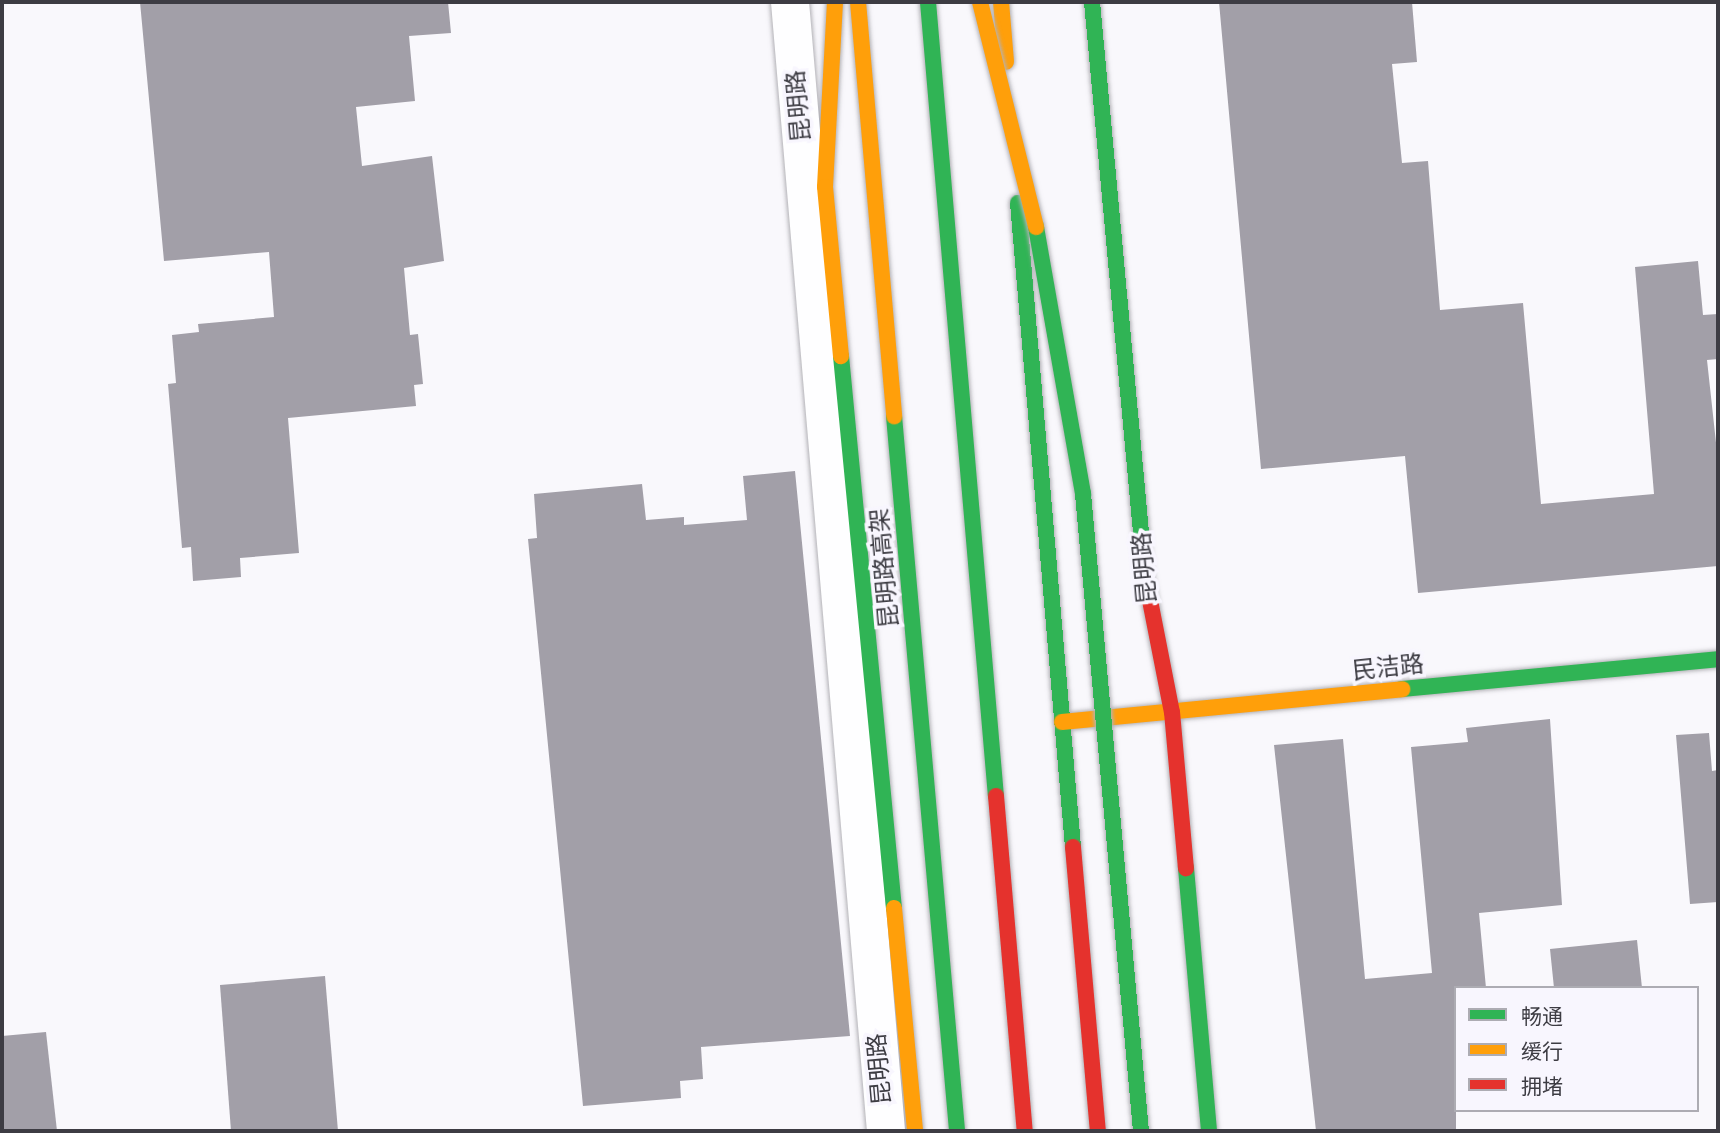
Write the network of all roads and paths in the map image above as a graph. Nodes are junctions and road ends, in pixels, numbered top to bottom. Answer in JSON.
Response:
{"nodes":[{"id":1,"x":790,"y":2,"type":"edge"},
{"id":2,"x":835,"y":2,"type":"edge"},
{"id":3,"x":858,"y":2,"type":"edge"},
{"id":4,"x":928,"y":2,"type":"edge"},
{"id":5,"x":980,"y":2,"type":"edge"},
{"id":6,"x":1001,"y":2,"type":"edge"},
{"id":7,"x":1092,"y":2,"type":"edge"},
{"id":8,"x":1718,"y":659,"type":"edge"},
{"id":9,"x":1172,"y":712,"type":"junction"},
{"id":10,"x":1062,"y":722,"type":"junction"},
{"id":11,"x":886,"y":1131,"type":"edge"},
{"id":12,"x":915,"y":1131,"type":"edge"},
{"id":13,"x":957,"y":1131,"type":"edge"},
{"id":14,"x":1024,"y":1131,"type":"edge"},
{"id":15,"x":1098,"y":1131,"type":"edge"},
{"id":16,"x":1141,"y":1131,"type":"edge"},
{"id":17,"x":1209,"y":1131,"type":"edge"}],
"edges":[{"from":1,"to":11,"type":"street","name":"昆明路"},
{"from":2,"to":12,"type":"main road"},
{"from":3,"to":13,"type":"main road","name":"昆明路高架"},
{"from":4,"to":14,"type":"main road"},
{"from":5,"to":16,"type":"main road","bridge":true},
{"from":6,"to":10,"type":"main road"},
{"from":7,"to":9,"type":"main road","name":"昆明路"},
{"from":8,"to":9,"type":"main road","name":"民洁路"},
{"from":9,"to":10,"type":"main road","name":"民洁路"},
{"from":9,"to":17,"type":"main road","name":"昆明路"},
{"from":10,"to":15,"type":"main road"}]}
